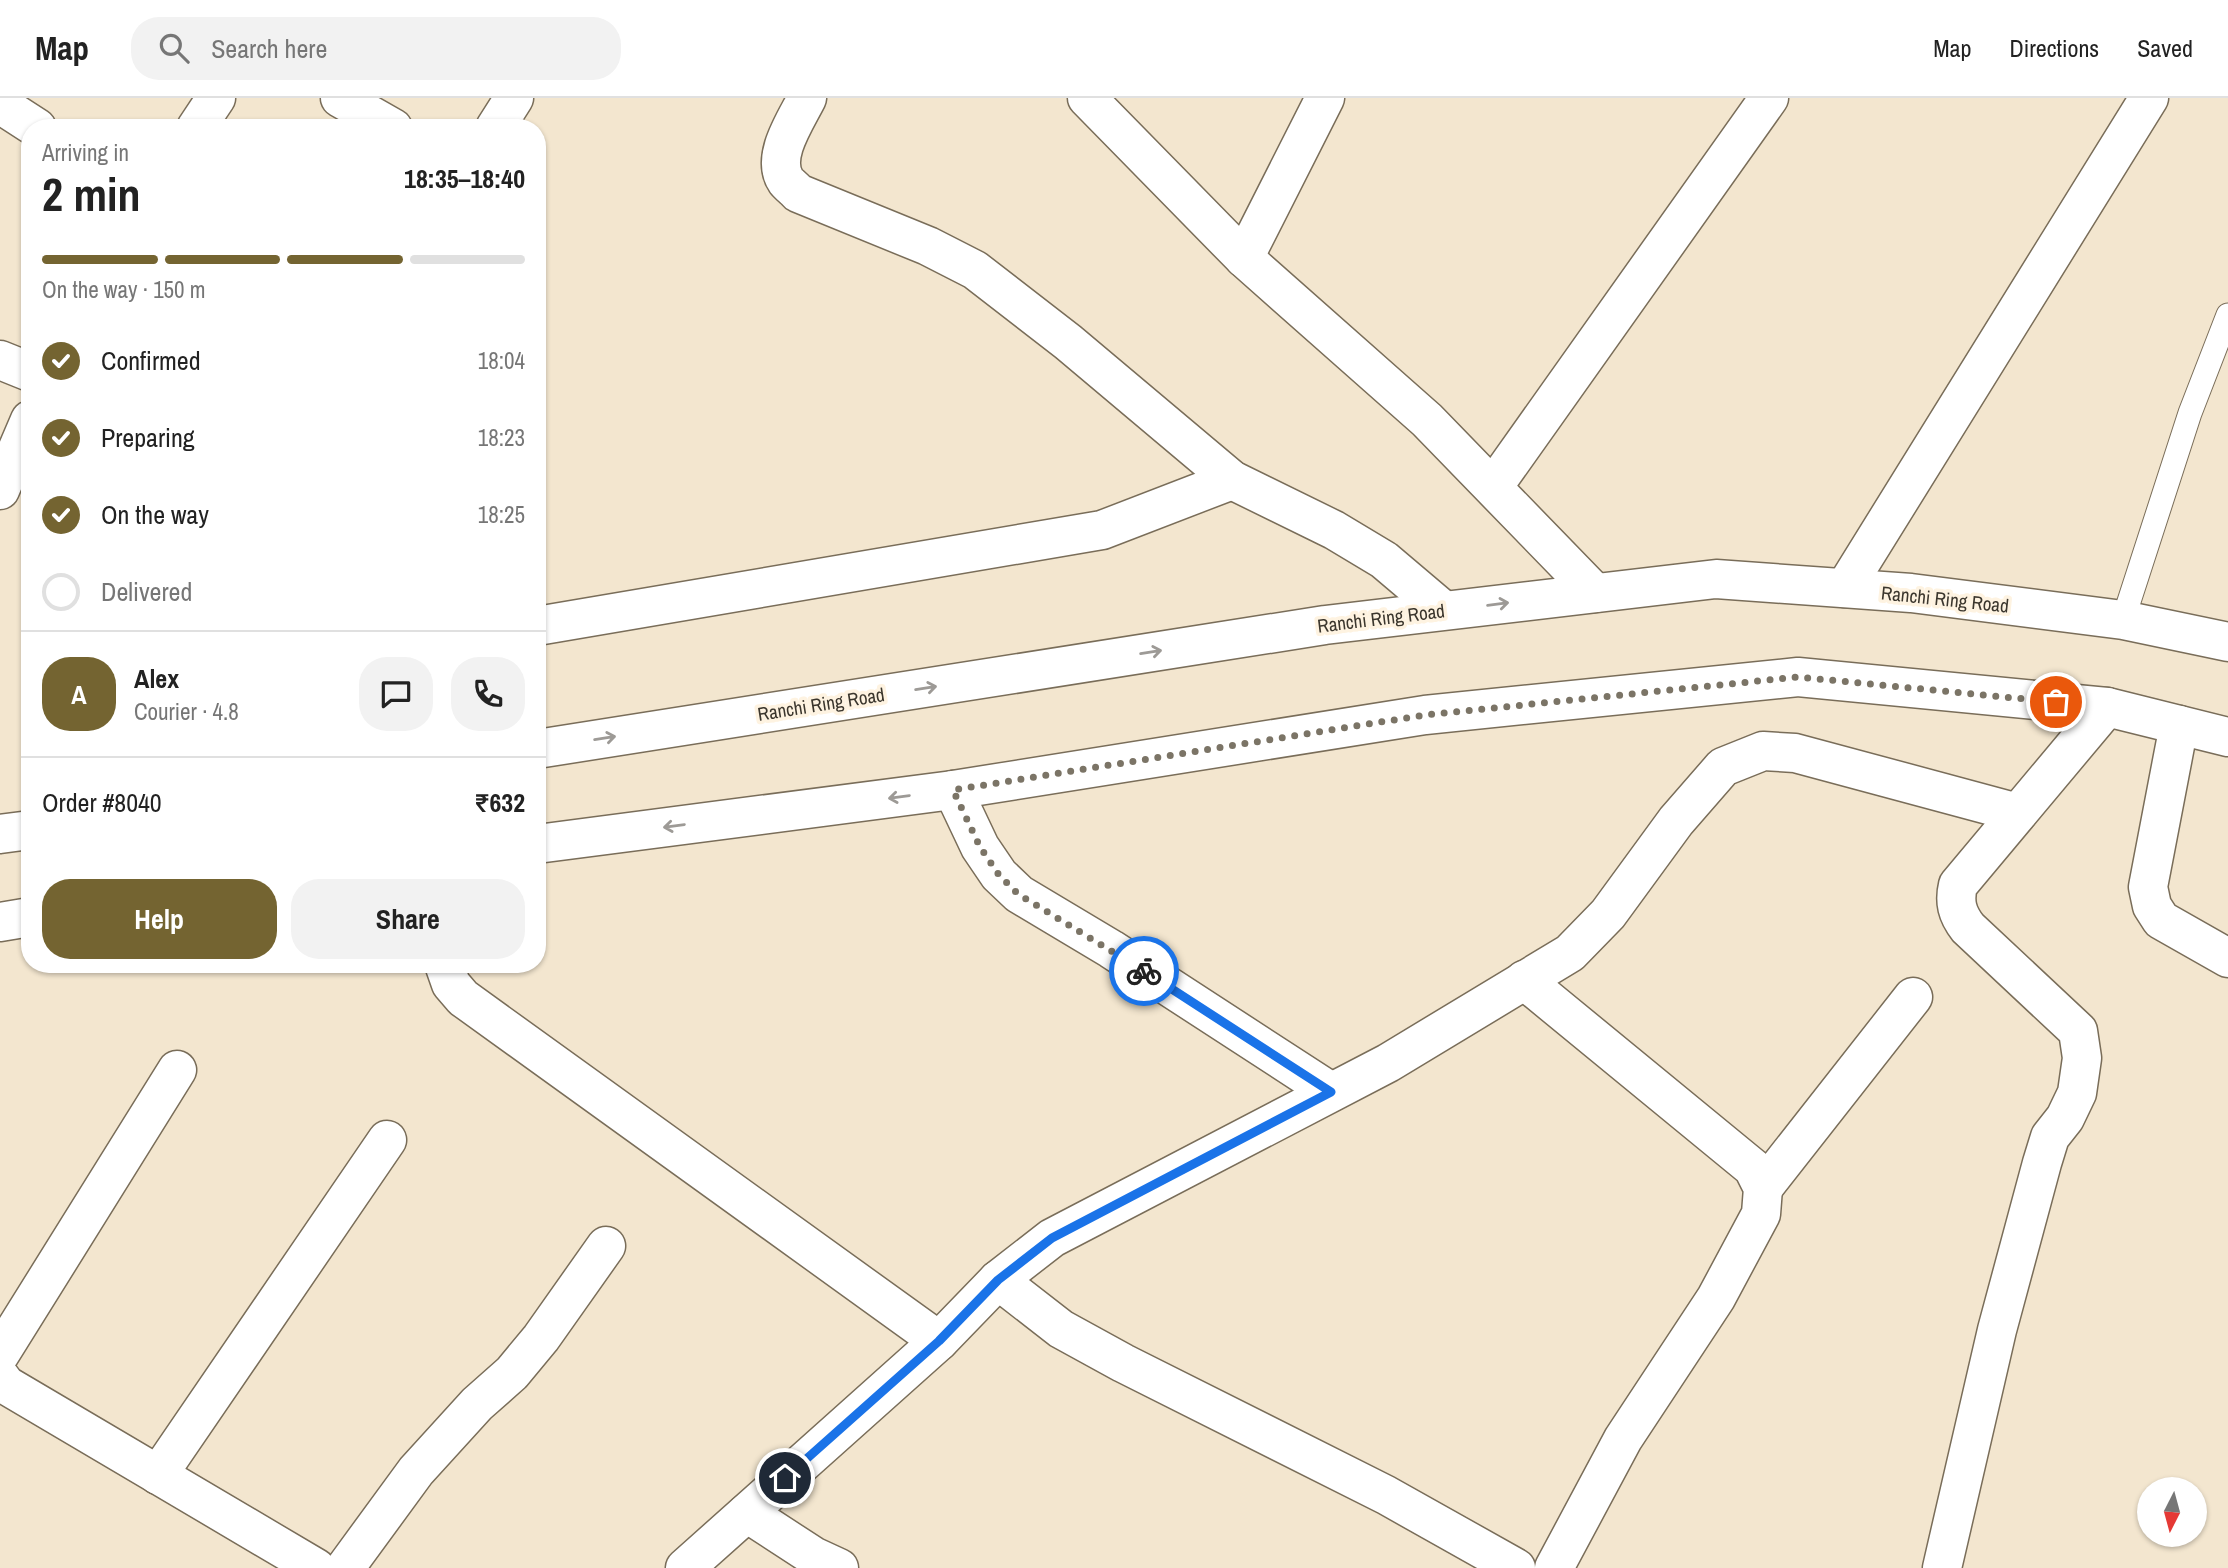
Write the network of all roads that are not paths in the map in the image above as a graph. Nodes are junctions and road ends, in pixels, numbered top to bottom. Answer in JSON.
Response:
{"nodes":[{"id":1,"x":216,"y":98,"type":"edge"},
{"id":2,"x":340,"y":98,"type":"edge"},
{"id":3,"x":514,"y":98,"type":"edge"},
{"id":4,"x":807,"y":98,"type":"edge"},
{"id":5,"x":1087,"y":98,"type":"edge"},
{"id":6,"x":1325,"y":98,"type":"edge"},
{"id":7,"x":1769,"y":98,"type":"edge"},
{"id":8,"x":2149,"y":98,"type":"edge"},
{"id":9,"x":0,"y":104,"type":"edge"},
{"id":10,"x":23,"y":119,"type":"edge"},
{"id":11,"x":202,"y":119,"type":"edge"},
{"id":12,"x":377,"y":119,"type":"edge"},
{"id":13,"x":501,"y":119,"type":"edge"},
{"id":14,"x":1244,"y":258,"type":"junction"},
{"id":15,"x":2228,"y":315,"type":"edge"},
{"id":16,"x":0,"y":360,"type":"edge"},
{"id":17,"x":21,"y":368,"type":"edge"},
{"id":18,"x":21,"y":441,"type":"edge"},
{"id":19,"x":1232,"y":480,"type":"junction"},
{"id":20,"x":1493,"y":487,"type":"junction"},
{"id":21,"x":0,"y":490,"type":"edge"},
{"id":22,"x":1845,"y":589,"type":"junction"},
{"id":23,"x":1595,"y":593,"type":"junction"},
{"id":24,"x":1443,"y":610,"type":"junction"},
{"id":25,"x":2123,"y":620,"type":"junction"},
{"id":26,"x":546,"y":624,"type":"edge"},
{"id":27,"x":2228,"y":642,"type":"edge"},
{"id":28,"x":2107,"y":707,"type":"junction"},
{"id":29,"x":2179,"y":725,"type":"junction"},
{"id":30,"x":2228,"y":737,"type":"edge"},
{"id":31,"x":546,"y":748,"type":"edge"},
{"id":32,"x":953,"y":790,"type":"junction"},
{"id":33,"x":2018,"y":814,"type":"junction"},
{"id":34,"x":21,"y":832,"type":"edge"},
{"id":35,"x":0,"y":835,"type":"edge"},
{"id":36,"x":546,"y":843,"type":"edge"},
{"id":37,"x":21,"y":918,"type":"edge"},
{"id":38,"x":0,"y":922,"type":"edge"},
{"id":39,"x":2228,"y":958,"type":"edge"},
{"id":40,"x":447,"y":973,"type":"edge"},
{"id":41,"x":1524,"y":981,"type":"junction"},
{"id":42,"x":1913,"y":997,"type":"dead end"},
{"id":43,"x":177,"y":1070,"type":"dead end"},
{"id":44,"x":1331,"y":1092,"type":"junction"},
{"id":45,"x":387,"y":1140,"type":"dead end"},
{"id":46,"x":1763,"y":1188,"type":"junction"},
{"id":47,"x":607,"y":1246,"type":"dead end"},
{"id":48,"x":998,"y":1280,"type":"junction"},
{"id":49,"x":939,"y":1341,"type":"junction"},
{"id":50,"x":0,"y":1354,"type":"edge"},
{"id":51,"x":0,"y":1377,"type":"edge"},
{"id":52,"x":158,"y":1475,"type":"junction"},
{"id":53,"x":747,"y":1513,"type":"junction"},
{"id":54,"x":316,"y":1568,"type":"edge"},
{"id":55,"x":345,"y":1568,"type":"edge"},
{"id":56,"x":685,"y":1568,"type":"edge"},
{"id":57,"x":839,"y":1568,"type":"edge"},
{"id":58,"x":1516,"y":1568,"type":"edge"},
{"id":59,"x":1554,"y":1568,"type":"edge"},
{"id":60,"x":1942,"y":1568,"type":"edge"}],
"edges":[{"from":1,"to":11,"type":"street"},
{"from":2,"to":12,"type":"street"},
{"from":3,"to":13,"type":"street"},
{"from":4,"to":19,"type":"street"},
{"from":5,"to":14,"type":"street"},
{"from":6,"to":14,"type":"street"},
{"from":7,"to":20,"type":"street"},
{"from":8,"to":22,"type":"street"},
{"from":9,"to":10,"type":"street"},
{"from":14,"to":20,"type":"street"},
{"from":15,"to":25,"type":"lane"},
{"from":16,"to":17,"type":"street"},
{"from":18,"to":21,"type":"street"},
{"from":19,"to":24,"type":"street"},
{"from":19,"to":26,"type":"street"},
{"from":20,"to":23,"type":"street"},
{"from":22,"to":23,"type":"street","name":"Ranchi Ring Road"},
{"from":22,"to":25,"type":"street","name":"Ranchi Ring Road"},
{"from":24,"to":23,"type":"street","name":"Ranchi Ring Road","one_way":true},
{"from":31,"to":24,"type":"street","name":"Ranchi Ring Road","one_way":true},
{"from":25,"to":27,"type":"street","name":"Ranchi Ring Road"},
{"from":28,"to":29,"type":"street"},
{"from":28,"to":32,"type":"street"},
{"from":28,"to":33,"type":"street"},
{"from":29,"to":30,"type":"street"},
{"from":29,"to":39,"type":"street"},
{"from":32,"to":36,"type":"street","one_way":true},
{"from":32,"to":44,"type":"street"},
{"from":33,"to":41,"type":"street"},
{"from":33,"to":60,"type":"street"},
{"from":34,"to":35,"type":"street"},
{"from":37,"to":38,"type":"street"},
{"from":40,"to":49,"type":"street"},
{"from":41,"to":44,"type":"street"},
{"from":41,"to":46,"type":"street"},
{"from":42,"to":46,"type":"street"},
{"from":43,"to":50,"type":"street"},
{"from":44,"to":48,"type":"street"},
{"from":45,"to":52,"type":"street"},
{"from":46,"to":59,"type":"street"},
{"from":47,"to":55,"type":"street"},
{"from":48,"to":49,"type":"street"},
{"from":48,"to":58,"type":"street"},
{"from":49,"to":53,"type":"street"},
{"from":51,"to":52,"type":"street"},
{"from":52,"to":54,"type":"street"},
{"from":53,"to":56,"type":"street"},
{"from":53,"to":57,"type":"street"}]}
